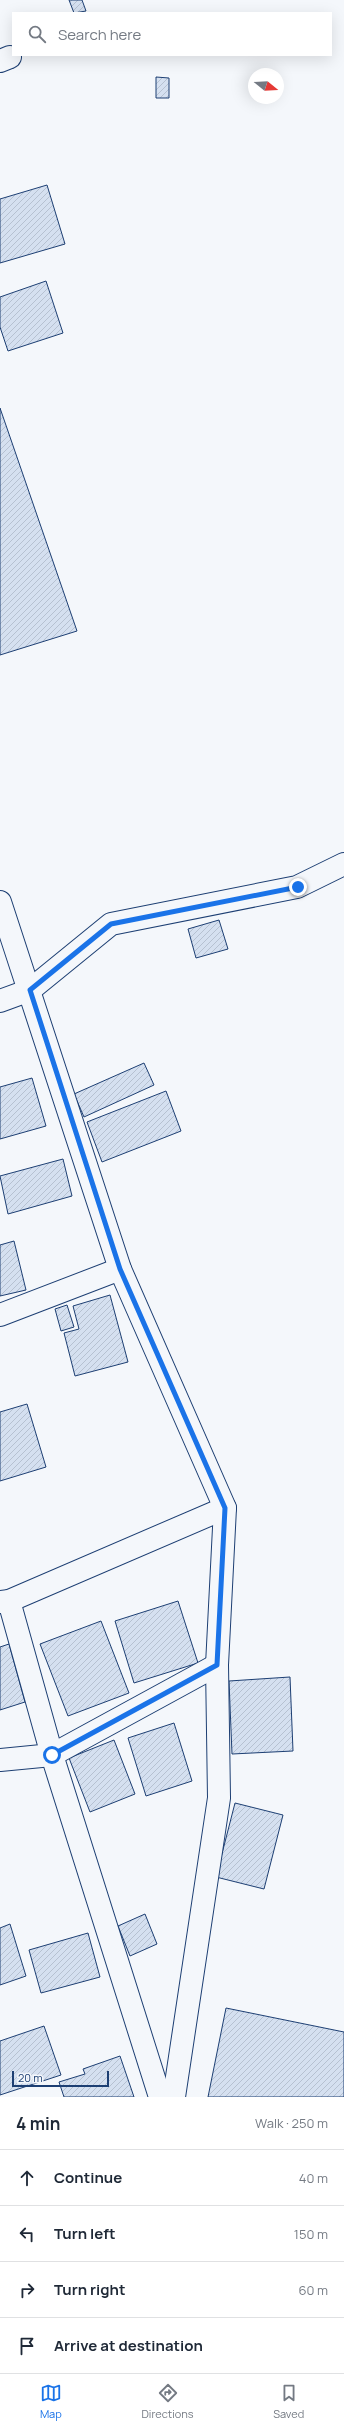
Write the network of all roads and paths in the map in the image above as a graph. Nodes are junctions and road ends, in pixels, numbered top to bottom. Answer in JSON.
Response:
{"nodes":[{"id":1,"x":344,"y":864,"type":"edge"},
{"id":2,"x":0,"y":902,"type":"edge"},
{"id":3,"x":30,"y":990,"type":"junction"},
{"id":4,"x":0,"y":1001,"type":"edge"},
{"id":5,"x":120,"y":1269,"type":"junction"},
{"id":6,"x":0,"y":1315,"type":"edge"},
{"id":7,"x":225,"y":1508,"type":"junction"},
{"id":8,"x":5,"y":1602,"type":"edge"},
{"id":9,"x":217,"y":1665,"type":"junction"},
{"id":10,"x":52,"y":1755,"type":"junction"},
{"id":11,"x":0,"y":1760,"type":"edge"},
{"id":12,"x":160,"y":2097,"type":"edge"},
{"id":13,"x":174,"y":2097,"type":"edge"}],
"edges":[{"from":1,"to":3,"type":"street"},
{"from":2,"to":3,"type":"street"},
{"from":3,"to":4,"type":"street"},
{"from":3,"to":5,"type":"street"},
{"from":5,"to":6,"type":"street"},
{"from":5,"to":7,"type":"street"},
{"from":7,"to":8,"type":"street"},
{"from":7,"to":9,"type":"street"},
{"from":8,"to":10,"type":"street"},
{"from":9,"to":10,"type":"street"},
{"from":9,"to":13,"type":"street"},
{"from":10,"to":11,"type":"street"},
{"from":10,"to":12,"type":"street"}]}
